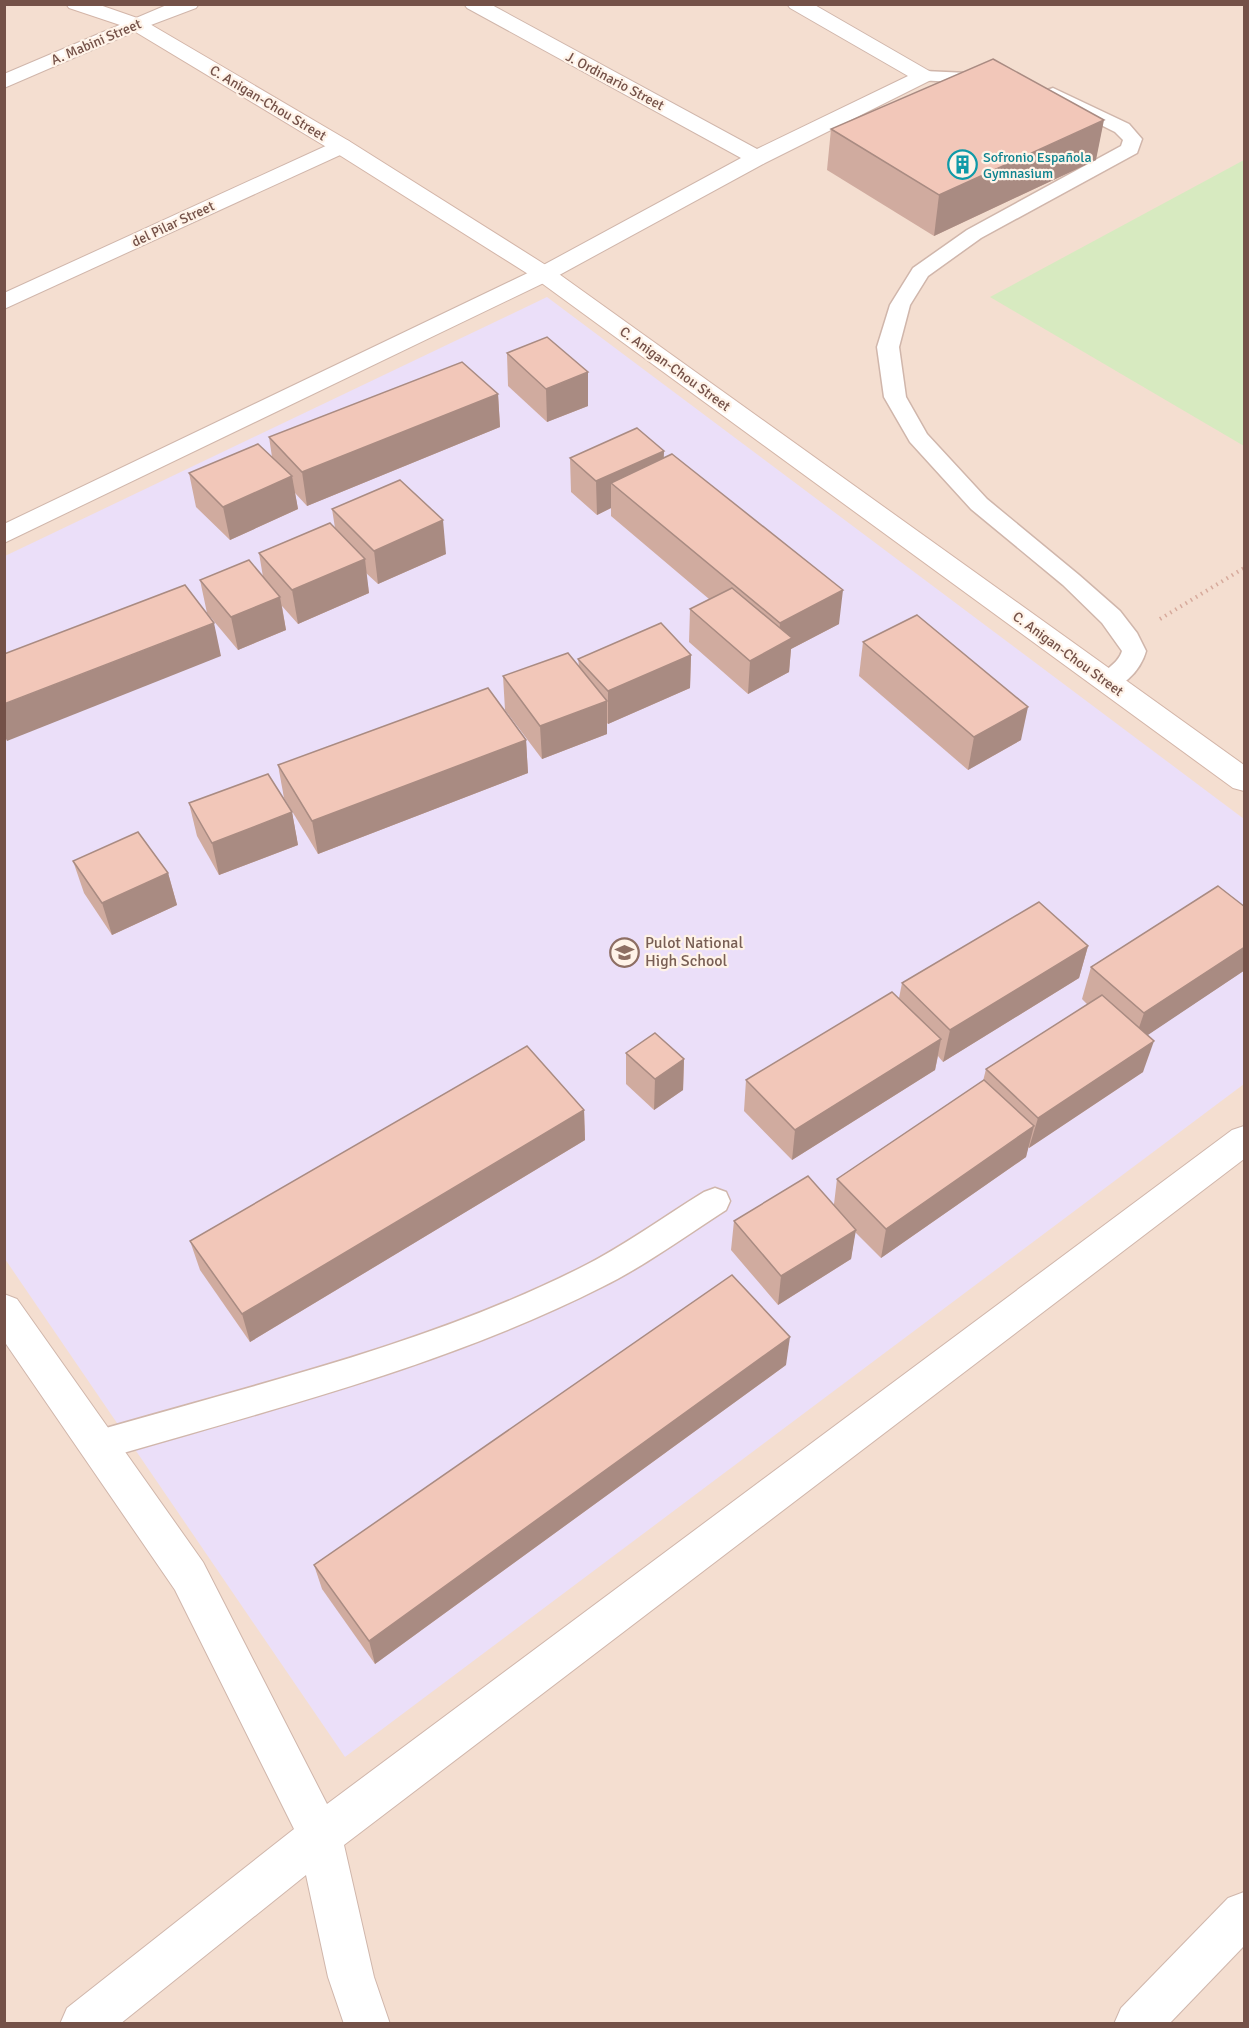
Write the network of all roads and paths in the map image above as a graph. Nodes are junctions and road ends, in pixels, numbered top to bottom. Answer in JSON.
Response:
{"nodes":[{"id":1,"x":76,"y":4,"type":"edge"},
{"id":2,"x":189,"y":4,"type":"edge"},
{"id":3,"x":474,"y":4,"type":"edge"},
{"id":4,"x":797,"y":4,"type":"edge"},
{"id":5,"x":136,"y":24,"type":"junction"},
{"id":6,"x":924,"y":76,"type":"junction"},
{"id":7,"x":1007,"y":81,"type":"edge"},
{"id":8,"x":4,"y":82,"type":"edge"},
{"id":9,"x":1029,"y":86,"type":"edge"},
{"id":10,"x":341,"y":146,"type":"junction"},
{"id":11,"x":757,"y":158,"type":"junction"},
{"id":12,"x":544,"y":274,"type":"junction"},
{"id":13,"x":4,"y":302,"type":"edge"},
{"id":14,"x":4,"y":535,"type":"edge"},
{"id":15,"x":1245,"y":568,"type":"edge"},
{"id":16,"x":1128,"y":639,"type":"junction"},
{"id":17,"x":1107,"y":682,"type":"junction"},
{"id":18,"x":1245,"y":780,"type":"edge"},
{"id":19,"x":1245,"y":1140,"type":"edge"},
{"id":20,"x":716,"y":1201,"type":"dead end"},
{"id":21,"x":4,"y":1310,"type":"edge"},
{"id":22,"x":99,"y":1445,"type":"junction"},
{"id":23,"x":320,"y":1836,"type":"junction"},
{"id":24,"x":1245,"y":1914,"type":"edge"},
{"id":25,"x":83,"y":2024,"type":"edge"},
{"id":26,"x":367,"y":2024,"type":"edge"},
{"id":27,"x":1137,"y":2024,"type":"edge"}],
"edges":[{"from":1,"to":5,"type":"street","name":"C. Anigan-Chou Street"},
{"from":2,"to":5,"type":"street","name":"A. Mabini Street"},
{"from":3,"to":11,"type":"street","name":"J. Ordinario Street"},
{"from":4,"to":6,"type":"street"},
{"from":5,"to":8,"type":"street","name":"A. Mabini Street"},
{"from":5,"to":10,"type":"street","name":"C. Anigan-Chou Street"},
{"from":6,"to":7,"type":"lane"},
{"from":6,"to":11,"type":"street"},
{"from":9,"to":16,"type":"lane"},
{"from":10,"to":12,"type":"street","name":"C. Anigan-Chou Street"},
{"from":10,"to":13,"type":"street","name":"del Pilar Street"},
{"from":11,"to":12,"type":"street"},
{"from":12,"to":14,"type":"street"},
{"from":12,"to":17,"type":"street","name":"C. Anigan-Chou Street"},
{"from":15,"to":16,"type":"path"},
{"from":16,"to":17,"type":"lane"},
{"from":17,"to":18,"type":"street","name":"C. Anigan-Chou Street"},
{"from":19,"to":23,"type":"street"},
{"from":20,"to":22,"type":"lane"},
{"from":21,"to":22,"type":"street"},
{"from":22,"to":23,"type":"street"},
{"from":23,"to":25,"type":"street"},
{"from":23,"to":26,"type":"street"},
{"from":24,"to":27,"type":"street"}]}
